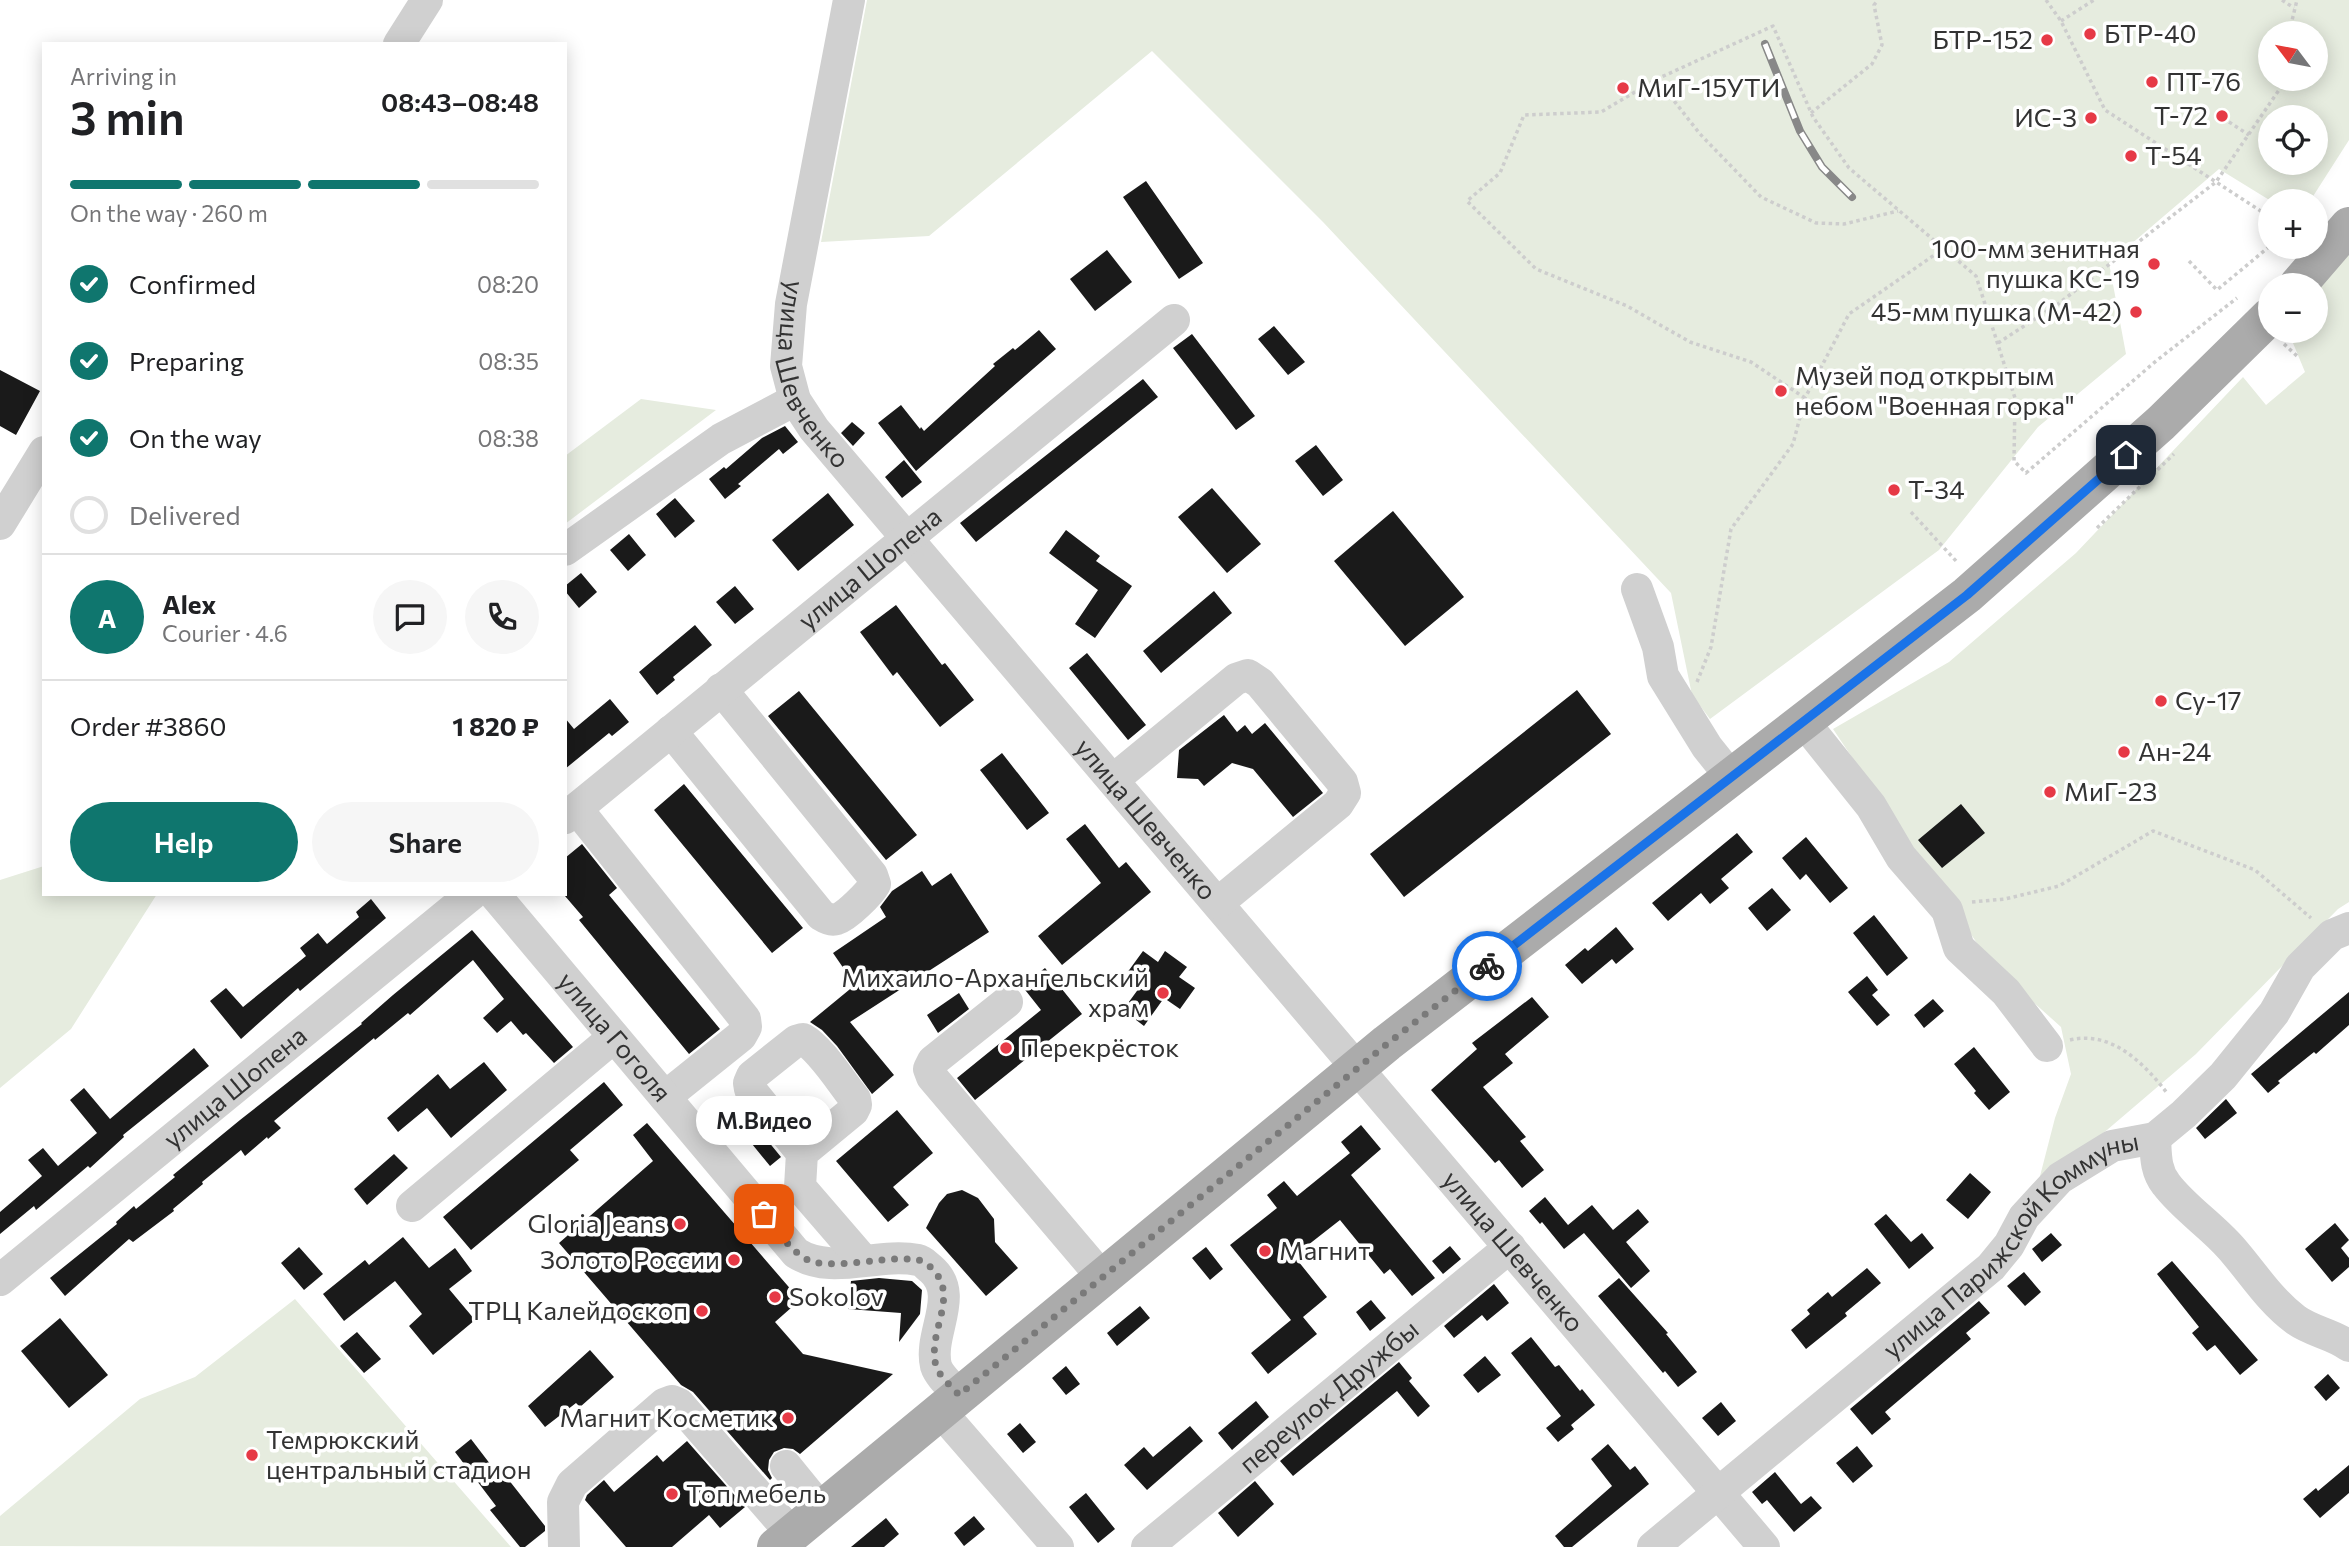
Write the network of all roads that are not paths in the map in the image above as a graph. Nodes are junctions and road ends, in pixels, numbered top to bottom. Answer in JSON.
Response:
{"nodes":[{"id":1,"x":427,"y":0,"type":"edge"},
{"id":2,"x":849,"y":0,"type":"edge"},
{"id":3,"x":400,"y":42,"type":"edge"},
{"id":4,"x":2349,"y":226,"type":"edge"},
{"id":5,"x":2308,"y":273,"type":"edge"},
{"id":6,"x":1174,"y":320,"type":"dead end"},
{"id":7,"x":2265,"y":343,"type":"edge"},
{"id":8,"x":795,"y":400,"type":"junction"},
{"id":9,"x":42,"y":455,"type":"edge"},
{"id":10,"x":0,"y":524,"type":"edge"},
{"id":11,"x":906,"y":538,"type":"junction"},
{"id":12,"x":567,"y":549,"type":"edge"},
{"id":13,"x":1637,"y":589,"type":"dead end"},
{"id":14,"x":721,"y":690,"type":"junction"},
{"id":15,"x":1803,"y":721,"type":"junction"},
{"id":16,"x":671,"y":731,"type":"junction"},
{"id":17,"x":1731,"y":777,"type":"junction"},
{"id":18,"x":1113,"y":780,"type":"junction"},
{"id":19,"x":571,"y":813,"type":"edge"},
{"id":20,"x":470,"y":896,"type":"edge"},
{"id":21,"x":496,"y":896,"type":"edge"},
{"id":22,"x":1218,"y":903,"type":"junction"},
{"id":23,"x":2340,"y":931,"type":"edge"},
{"id":24,"x":1007,"y":1002,"type":"dead end"},
{"id":25,"x":614,"y":1037,"type":"junction"},
{"id":26,"x":2047,"y":1046,"type":"road end"},
{"id":27,"x":1358,"y":1067,"type":"junction"},
{"id":28,"x":666,"y":1097,"type":"junction"},
{"id":29,"x":2155,"y":1138,"type":"junction"},
{"id":30,"x":802,"y":1153,"type":"dead end"},
{"id":31,"x":412,"y":1206,"type":"dead end"},
{"id":32,"x":1510,"y":1247,"type":"junction"},
{"id":33,"x":863,"y":1260,"type":"junction"},
{"id":34,"x":1102,"y":1277,"type":"junction"},
{"id":35,"x":0,"y":1280,"type":"edge"},
{"id":36,"x":2349,"y":1346,"type":"edge"},
{"id":37,"x":950,"y":1403,"type":"junction"},
{"id":38,"x":786,"y":1466,"type":"dead end"},
{"id":39,"x":1718,"y":1493,"type":"junction"},
{"id":40,"x":821,"y":1509,"type":"junction"},
{"id":41,"x":784,"y":1540,"type":"edge"},
{"id":42,"x":564,"y":1547,"type":"edge"},
{"id":43,"x":1058,"y":1547,"type":"edge"},
{"id":44,"x":1147,"y":1547,"type":"edge"},
{"id":45,"x":1653,"y":1547,"type":"edge"},
{"id":46,"x":1764,"y":1547,"type":"edge"}],
"edges":[{"from":1,"to":3,"type":"street"},
{"from":2,"to":8,"type":"street","name":"улица Шевченко"},
{"from":4,"to":5,"type":"main road"},
{"from":6,"to":11,"type":"street","name":"улица Шопена"},
{"from":7,"to":15,"type":"main road"},
{"from":8,"to":11,"type":"street","name":"улица Шевченко"},
{"from":8,"to":12,"type":"street"},
{"from":9,"to":10,"type":"street"},
{"from":11,"to":14,"type":"street","name":"улица Шопена"},
{"from":11,"to":18,"type":"street","name":"улица Шевченко"},
{"from":13,"to":17,"type":"street"},
{"from":14,"to":16,"type":"street","name":"улица Шопена"},
{"from":14,"to":16,"type":"street"},
{"from":15,"to":17,"type":"main road"},
{"from":15,"to":26,"type":"street"},
{"from":16,"to":19,"type":"street","name":"улица Шопена"},
{"from":17,"to":27,"type":"main road"},
{"from":18,"to":22,"type":"street","name":"улица Шевченко"},
{"from":18,"to":22,"type":"street"},
{"from":19,"to":28,"type":"street"},
{"from":20,"to":35,"type":"street","name":"улица Шопена"},
{"from":21,"to":25,"type":"street","name":"улица Гоголя"},
{"from":22,"to":27,"type":"street","name":"улица Шевченко"},
{"from":23,"to":29,"type":"street","name":"улица Парижской Коммуны"},
{"from":24,"to":34,"type":"street"},
{"from":25,"to":28,"type":"street","name":"улица Гоголя"},
{"from":25,"to":31,"type":"street"},
{"from":27,"to":32,"type":"street","name":"улица Шевченко"},
{"from":27,"to":34,"type":"main road"},
{"from":28,"to":33,"type":"street","name":"улица Гоголя"},
{"from":29,"to":36,"type":"street"},
{"from":29,"to":39,"type":"street","name":"улица Парижской Коммуны"},
{"from":30,"to":33,"type":"street"},
{"from":32,"to":39,"type":"street","name":"улица Шевченко"},
{"from":32,"to":44,"type":"street","name":"переулок Дружбы"},
{"from":33,"to":37,"type":"street","name":"улица Гоголя"},
{"from":34,"to":37,"type":"main road"},
{"from":37,"to":40,"type":"main road"},
{"from":37,"to":43,"type":"street","name":"улица Гоголя"},
{"from":38,"to":40,"type":"street"},
{"from":39,"to":45,"type":"street","name":"улица Парижской Коммуны"},
{"from":39,"to":46,"type":"street","name":"улица Шевченко"},
{"from":40,"to":41,"type":"main road"},
{"from":41,"to":42,"type":"street"}]}
